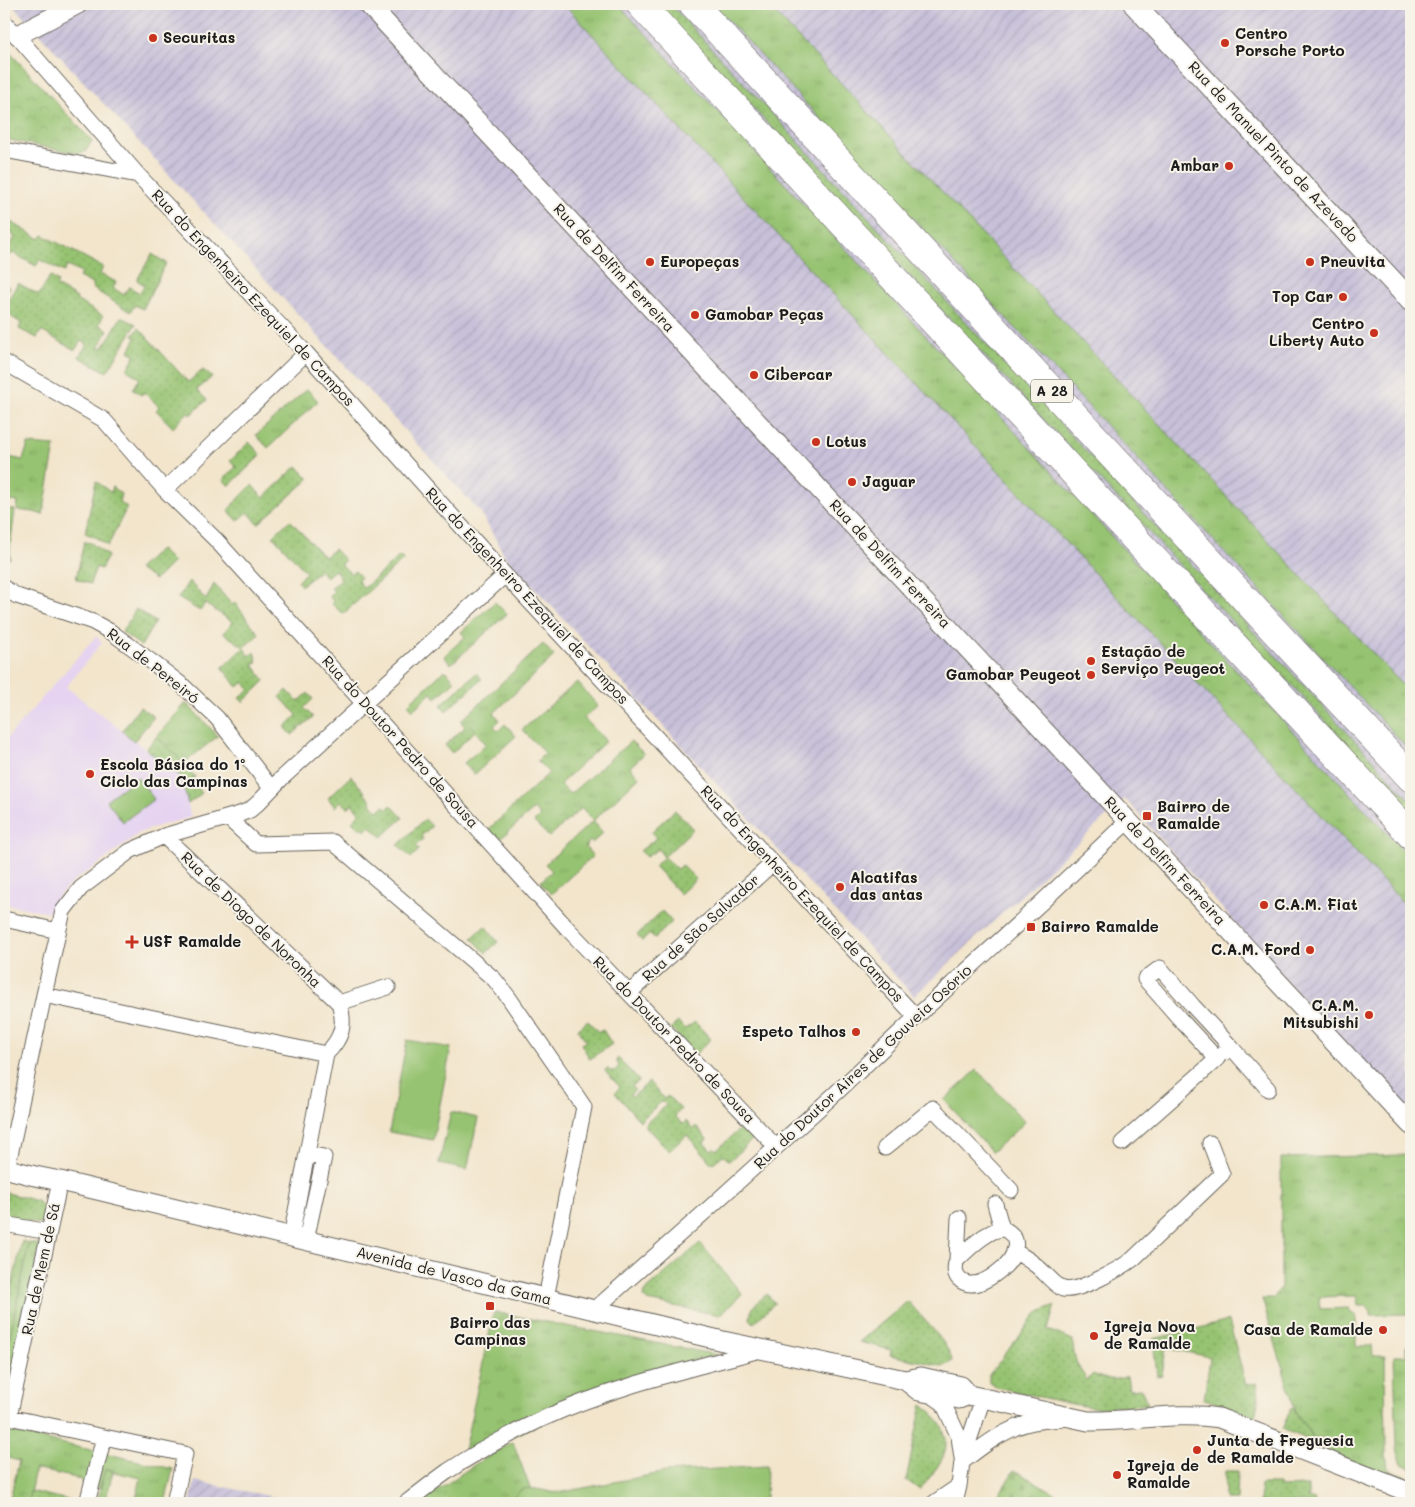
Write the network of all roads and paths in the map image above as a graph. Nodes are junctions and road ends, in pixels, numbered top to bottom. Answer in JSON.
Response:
{"nodes":[{"id":1,"x":78,"y":4,"type":"edge"},
{"id":2,"x":368,"y":4,"type":"edge"},
{"id":3,"x":640,"y":4,"type":"edge"},
{"id":4,"x":692,"y":4,"type":"edge"},
{"id":5,"x":1134,"y":4,"type":"edge"},
{"id":6,"x":4,"y":21,"type":"edge"},
{"id":7,"x":18,"y":35,"type":"junction"},
{"id":8,"x":4,"y":150,"type":"edge"},
{"id":9,"x":138,"y":175,"type":"junction"},
{"id":10,"x":1411,"y":301,"type":"edge"},
{"id":11,"x":306,"y":354,"type":"junction"},
{"id":12,"x":4,"y":362,"type":"edge"},
{"id":13,"x":165,"y":490,"type":"junction"},
{"id":14,"x":505,"y":575,"type":"junction"},
{"id":15,"x":4,"y":588,"type":"edge"},
{"id":16,"x":364,"y":703,"type":"junction"},
{"id":17,"x":1411,"y":778,"type":"edge"},
{"id":18,"x":271,"y":788,"type":"junction"},
{"id":19,"x":228,"y":818,"type":"junction"},
{"id":20,"x":1128,"y":821,"type":"junction"},
{"id":21,"x":1411,"y":835,"type":"edge"},
{"id":22,"x":164,"y":836,"type":"junction"},
{"id":23,"x":773,"y":863,"type":"junction"},
{"id":24,"x":4,"y":920,"type":"edge"},
{"id":25,"x":58,"y":931,"type":"junction"},
{"id":26,"x":388,"y":987,"type":"dead end"},
{"id":27,"x":629,"y":993,"type":"junction"},
{"id":28,"x":44,"y":995,"type":"junction"},
{"id":29,"x":338,"y":1003,"type":"junction"},
{"id":30,"x":1192,"y":1006,"type":"junction"},
{"id":31,"x":916,"y":1017,"type":"junction"},
{"id":32,"x":1179,"y":1018,"type":"junction"},
{"id":33,"x":1231,"y":1047,"type":"junction"},
{"id":34,"x":326,"y":1054,"type":"junction"},
{"id":35,"x":1217,"y":1059,"type":"junction"},
{"id":36,"x":1268,"y":1089,"type":"dead end"},
{"id":37,"x":1411,"y":1125,"type":"edge"},
{"id":38,"x":1122,"y":1143,"type":"dead end"},
{"id":39,"x":1210,"y":1143,"type":"dead end"},
{"id":40,"x":776,"y":1147,"type":"junction"},
{"id":41,"x":885,"y":1148,"type":"dead end"},
{"id":42,"x":308,"y":1154,"type":"junction"},
{"id":43,"x":5,"y":1168,"type":"edge"},
{"id":44,"x":60,"y":1181,"type":"junction"},
{"id":45,"x":1011,"y":1190,"type":"dead end"},
{"id":46,"x":995,"y":1204,"type":"dead end"},
{"id":47,"x":297,"y":1206,"type":"junction"},
{"id":48,"x":312,"y":1209,"type":"junction"},
{"id":49,"x":959,"y":1218,"type":"dead end"},
{"id":50,"x":4,"y":1224,"type":"edge"},
{"id":51,"x":1002,"y":1229,"type":"junction"},
{"id":52,"x":49,"y":1232,"type":"junction"},
{"id":53,"x":299,"y":1238,"type":"junction"},
{"id":54,"x":1014,"y":1251,"type":"junction"},
{"id":55,"x":957,"y":1260,"type":"junction"},
{"id":56,"x":546,"y":1298,"type":"junction"},
{"id":57,"x":594,"y":1310,"type":"junction"},
{"id":58,"x":760,"y":1350,"type":"junction"},
{"id":59,"x":905,"y":1380,"type":"junction"},
{"id":60,"x":927,"y":1392,"type":"junction"},
{"id":61,"x":976,"y":1396,"type":"junction"},
{"id":62,"x":7,"y":1416,"type":"edge"},
{"id":63,"x":1070,"y":1418,"type":"junction"},
{"id":64,"x":104,"y":1437,"type":"junction"},
{"id":65,"x":962,"y":1462,"type":"junction"},
{"id":66,"x":959,"y":1486,"type":"junction"},
{"id":67,"x":1411,"y":1493,"type":"edge"},
{"id":68,"x":87,"y":1503,"type":"edge"},
{"id":69,"x":174,"y":1503,"type":"edge"},
{"id":70,"x":406,"y":1503,"type":"edge"},
{"id":71,"x":934,"y":1503,"type":"edge"},
{"id":72,"x":955,"y":1503,"type":"edge"}],
"edges":[{"from":1,"to":7,"type":"street"},
{"from":2,"to":20,"type":"street","name":"Rua de Delfim Ferreira"},
{"from":3,"to":21,"type":"highway","number":"A 28"},
{"from":4,"to":17,"type":"highway","number":"A 28"},
{"from":5,"to":10,"type":"main road","name":"Rua de Manuel Pinto de Azevedo"},
{"from":6,"to":7,"type":"street","name":"Rua do Engenheiro Ezequiel de Campos"},
{"from":7,"to":9,"type":"street","name":"Rua do Engenheiro Ezequiel de Campos"},
{"from":8,"to":9,"type":"street"},
{"from":9,"to":11,"type":"street","name":"Rua do Engenheiro Ezequiel de Campos"},
{"from":11,"to":13,"type":"street"},
{"from":11,"to":14,"type":"street","name":"Rua do Engenheiro Ezequiel de Campos"},
{"from":12,"to":13,"type":"street","name":"Rua do Doutor Pedro de Sousa"},
{"from":13,"to":16,"type":"street","name":"Rua do Doutor Pedro de Sousa"},
{"from":14,"to":16,"type":"street"},
{"from":14,"to":23,"type":"street","name":"Rua do Engenheiro Ezequiel de Campos"},
{"from":15,"to":18,"type":"street","name":"Rua de Pereiró"},
{"from":16,"to":18,"type":"street"},
{"from":16,"to":27,"type":"street","name":"Rua do Doutor Pedro de Sousa"},
{"from":18,"to":19,"type":"street"},
{"from":19,"to":22,"type":"street"},
{"from":19,"to":56,"type":"street"},
{"from":20,"to":31,"type":"street","name":"Rua do Doutor Aires de Gouveia Osório"},
{"from":20,"to":37,"type":"street","name":"Rua de Delfim Ferreira"},
{"from":22,"to":25,"type":"street"},
{"from":22,"to":29,"type":"street","name":"Rua de Diogo de Noronha"},
{"from":23,"to":27,"type":"street","name":"Rua de São Salvador"},
{"from":23,"to":31,"type":"street","name":"Rua do Engenheiro Ezequiel de Campos"},
{"from":24,"to":25,"type":"street"},
{"from":25,"to":28,"type":"street"},
{"from":26,"to":29,"type":"street"},
{"from":27,"to":40,"type":"street","name":"Rua do Doutor Pedro de Sousa"},
{"from":28,"to":34,"type":"street"},
{"from":28,"to":43,"type":"street"},
{"from":29,"to":34,"type":"street"},
{"from":30,"to":32,"type":"street"},
{"from":30,"to":32,"type":"street"},
{"from":30,"to":33,"type":"street"},
{"from":31,"to":40,"type":"street","name":"Rua do Doutor Aires de Gouveia Osório"},
{"from":32,"to":35,"type":"street"},
{"from":33,"to":35,"type":"street"},
{"from":33,"to":36,"type":"street"},
{"from":34,"to":42,"type":"street"},
{"from":35,"to":38,"type":"street"},
{"from":39,"to":54,"type":"street"},
{"from":40,"to":57,"type":"street","name":"Rua do Doutor Aires de Gouveia Osório"},
{"from":41,"to":45,"type":"street"},
{"from":42,"to":47,"type":"street"},
{"from":42,"to":48,"type":"street"},
{"from":43,"to":44,"type":"street","name":"Avenida de Vasco da Gama"},
{"from":44,"to":52,"type":"street","name":"Rua de Mem de Sá"},
{"from":44,"to":53,"type":"street","name":"Avenida de Vasco da Gama"},
{"from":46,"to":51,"type":"street"},
{"from":47,"to":48,"type":"street"},
{"from":47,"to":53,"type":"street"},
{"from":48,"to":53,"type":"street"},
{"from":49,"to":55,"type":"street"},
{"from":50,"to":52,"type":"street"},
{"from":51,"to":54,"type":"street"},
{"from":51,"to":55,"type":"street"},
{"from":52,"to":62,"type":"street","name":"Rua de Mem de Sá"},
{"from":53,"to":56,"type":"street","name":"Avenida de Vasco da Gama"},
{"from":54,"to":55,"type":"street"},
{"from":56,"to":57,"type":"street","name":"Avenida de Vasco da Gama"},
{"from":57,"to":58,"type":"street","name":"Avenida de Vasco da Gama"},
{"from":58,"to":59,"type":"street","name":"Avenida de Vasco da Gama"},
{"from":58,"to":70,"type":"street"},
{"from":59,"to":60,"type":"street","name":"Avenida de Vasco da Gama"},
{"from":59,"to":61,"type":"street","name":"Avenida de Vasco da Gama"},
{"from":60,"to":61,"type":"street","name":"Avenida de Vasco da Gama"},
{"from":60,"to":65,"type":"street"},
{"from":61,"to":63,"type":"street"},
{"from":61,"to":65,"type":"street"},
{"from":62,"to":64,"type":"street"},
{"from":63,"to":65,"type":"street"},
{"from":63,"to":67,"type":"street"},
{"from":64,"to":68,"type":"street"},
{"from":64,"to":69,"type":"street"},
{"from":65,"to":66,"type":"street"},
{"from":66,"to":71,"type":"street"},
{"from":66,"to":72,"type":"street"}]}
